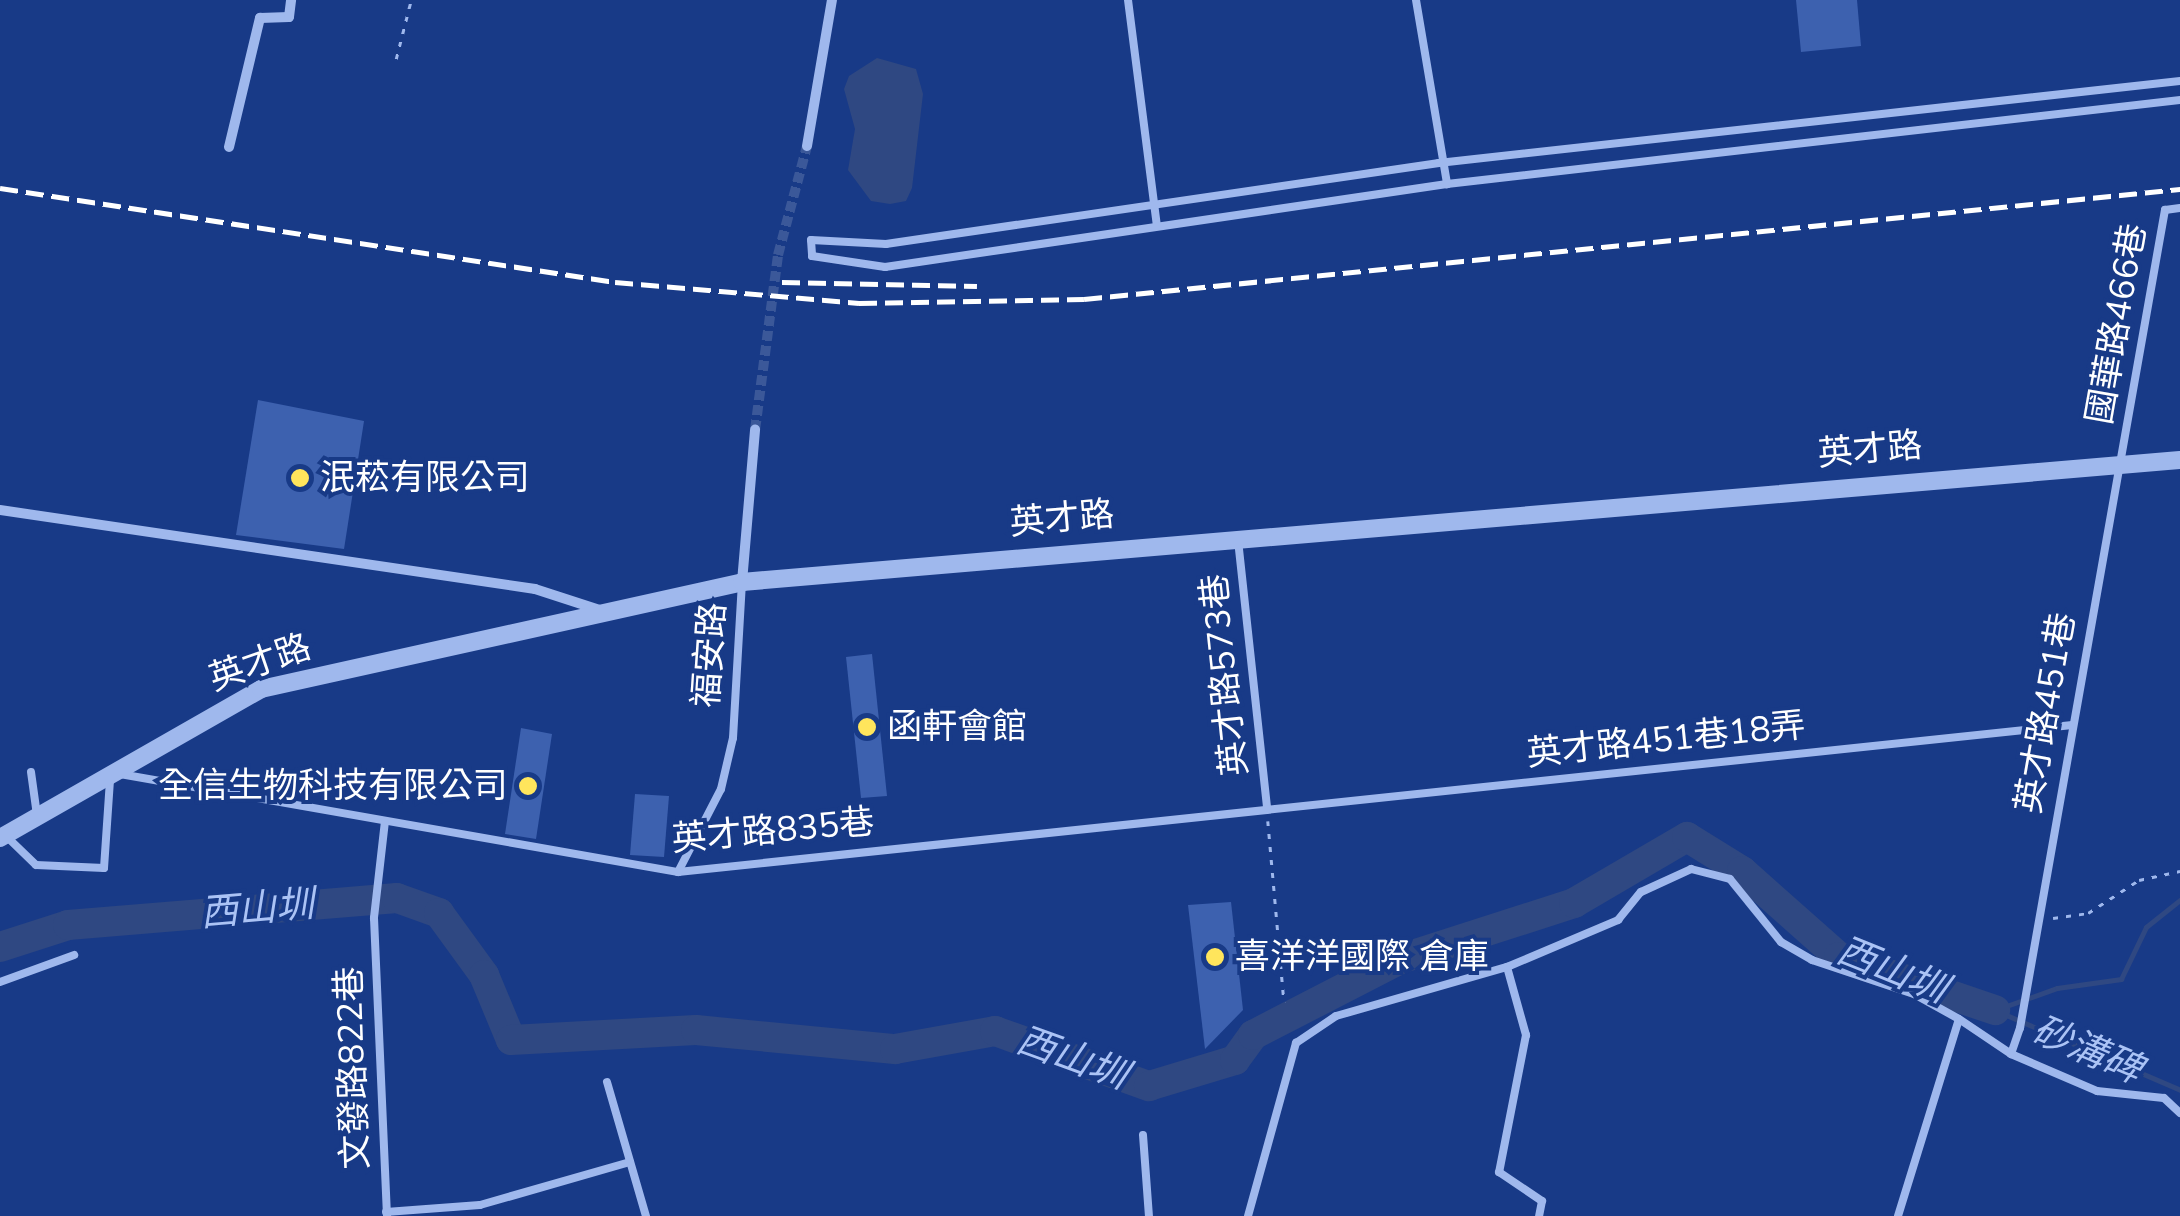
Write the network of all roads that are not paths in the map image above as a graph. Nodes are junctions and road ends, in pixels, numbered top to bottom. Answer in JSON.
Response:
{"nodes":[{"id":1,"x":291,"y":0,"type":"edge"},
{"id":2,"x":832,"y":0,"type":"edge"},
{"id":3,"x":1128,"y":0,"type":"edge"},
{"id":4,"x":1416,"y":0,"type":"edge"},
{"id":5,"x":2180,"y":81,"type":"edge"},
{"id":6,"x":2050,"y":96,"type":"junction"},
{"id":7,"x":2180,"y":100,"type":"edge"},
{"id":8,"x":2053,"y":115,"type":"junction"},
{"id":9,"x":807,"y":146,"type":"tunnel mouth"},
{"id":10,"x":229,"y":147,"type":"dead end"},
{"id":11,"x":1439,"y":163,"type":"junction"},
{"id":12,"x":1447,"y":184,"type":"junction"},
{"id":13,"x":1152,"y":204,"type":"junction"},
{"id":14,"x":2180,"y":208,"type":"edge"},
{"id":15,"x":1157,"y":226,"type":"junction"},
{"id":16,"x":755,"y":430,"type":"tunnel mouth"},
{"id":17,"x":2180,"y":460,"type":"edge"},
{"id":18,"x":2120,"y":462,"type":"junction"},
{"id":19,"x":0,"y":510,"type":"edge"},
{"id":20,"x":1237,"y":535,"type":"junction"},
{"id":21,"x":742,"y":582,"type":"junction"},
{"id":22,"x":601,"y":611,"type":"junction"},
{"id":23,"x":2072,"y":726,"type":"junction"},
{"id":24,"x":110,"y":771,"type":"junction"},
{"id":25,"x":30,"y":772,"type":"dead end"},
{"id":26,"x":1267,"y":809,"type":"junction"},
{"id":27,"x":38,"y":815,"type":"junction"},
{"id":28,"x":385,"y":821,"type":"junction"},
{"id":29,"x":2,"y":837,"type":"edge"},
{"id":30,"x":678,"y":872,"type":"junction"},
{"id":31,"x":74,"y":955,"type":"dead end"},
{"id":32,"x":1507,"y":967,"type":"junction"},
{"id":33,"x":0,"y":982,"type":"edge"},
{"id":34,"x":1958,"y":1019,"type":"junction"},
{"id":35,"x":2011,"y":1054,"type":"junction"},
{"id":36,"x":606,"y":1082,"type":"dead end"},
{"id":37,"x":2180,"y":1114,"type":"edge"},
{"id":38,"x":1143,"y":1136,"type":"dead end"},
{"id":39,"x":630,"y":1162,"type":"junction"},
{"id":40,"x":387,"y":1214,"type":"edge"},
{"id":41,"x":646,"y":1216,"type":"edge"},
{"id":42,"x":1149,"y":1216,"type":"edge"},
{"id":43,"x":1248,"y":1216,"type":"edge"},
{"id":44,"x":1539,"y":1216,"type":"edge"},
{"id":45,"x":1898,"y":1216,"type":"edge"}],
"edges":[{"from":1,"to":10,"type":"street"},
{"from":2,"to":9,"type":"street"},
{"from":3,"to":13,"type":"lane"},
{"from":4,"to":11,"type":"lane"},
{"from":5,"to":6,"type":"lane"},
{"from":6,"to":8,"type":"lane"},
{"from":6,"to":11,"type":"lane"},
{"from":7,"to":8,"type":"lane"},
{"from":8,"to":12,"type":"lane"},
{"from":11,"to":12,"type":"lane"},
{"from":11,"to":13,"type":"lane"},
{"from":12,"to":15,"type":"lane"},
{"from":13,"to":15,"type":"lane"},
{"from":13,"to":15,"type":"lane"},
{"from":14,"to":18,"type":"lane","name":"國華路466巷"},
{"from":16,"to":21,"type":"street","name":"福安路"},
{"from":17,"to":18,"type":"street","name":"英才路"},
{"from":18,"to":20,"type":"street","name":"英才路"},
{"from":18,"to":23,"type":"lane","name":"英才路451巷"},
{"from":19,"to":22,"type":"street"},
{"from":20,"to":21,"type":"street","name":"英才路"},
{"from":20,"to":26,"type":"lane","name":"英才路573巷"},
{"from":21,"to":22,"type":"street","name":"英才路"},
{"from":21,"to":30,"type":"lane","name":"福安路"},
{"from":22,"to":24,"type":"street","name":"英才路"},
{"from":23,"to":26,"type":"lane","name":"英才路451巷18弄"},
{"from":23,"to":35,"type":"lane","name":"英才路451巷"},
{"from":24,"to":27,"type":"street","name":"英才路"},
{"from":24,"to":28,"type":"lane","name":"英才路835巷"},
{"from":24,"to":29,"type":"lane"},
{"from":25,"to":27,"type":"lane"},
{"from":26,"to":30,"type":"lane","name":"英才路835巷"},
{"from":27,"to":29,"type":"street","name":"英才路"},
{"from":28,"to":30,"type":"lane","name":"英才路835巷"},
{"from":28,"to":40,"type":"lane","name":"文發路822巷"},
{"from":31,"to":33,"type":"lane"},
{"from":32,"to":34,"type":"lane"},
{"from":32,"to":43,"type":"lane"},
{"from":32,"to":44,"type":"lane"},
{"from":34,"to":35,"type":"lane"},
{"from":34,"to":45,"type":"lane"},
{"from":35,"to":37,"type":"lane"},
{"from":36,"to":39,"type":"lane"},
{"from":38,"to":42,"type":"lane"},
{"from":39,"to":40,"type":"lane"},
{"from":39,"to":41,"type":"lane"}]}
